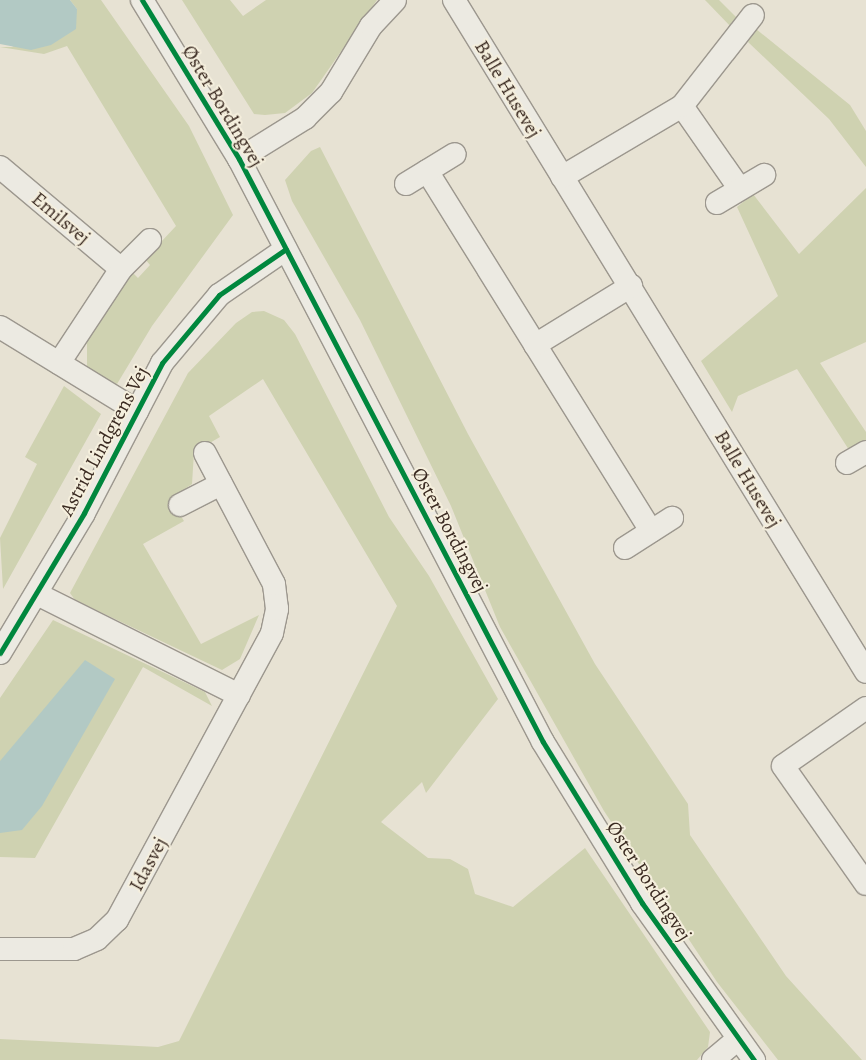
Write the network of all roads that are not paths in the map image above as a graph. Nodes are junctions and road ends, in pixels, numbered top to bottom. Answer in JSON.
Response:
{"nodes":[{"id":1,"x":142,"y":0,"type":"edge"},
{"id":2,"x":395,"y":0,"type":"edge"},
{"id":3,"x":454,"y":0,"type":"edge"},
{"id":4,"x":753,"y":15,"type":"dead end"},
{"id":5,"x":682,"y":106,"type":"junction"},
{"id":6,"x":455,"y":154,"type":"dead end"},
{"id":7,"x":239,"y":158,"type":"junction"},
{"id":8,"x":0,"y":167,"type":"edge"},
{"id":9,"x":427,"y":171,"type":"junction"},
{"id":10,"x":764,"y":175,"type":"dead end"},
{"id":11,"x":562,"y":177,"type":"junction"},
{"id":12,"x":406,"y":184,"type":"dead end"},
{"id":13,"x":740,"y":189,"type":"junction"},
{"id":14,"x":717,"y":203,"type":"dead end"},
{"id":15,"x":150,"y":240,"type":"dead end"},
{"id":16,"x":286,"y":249,"type":"junction"},
{"id":17,"x":121,"y":269,"type":"junction"},
{"id":18,"x":631,"y":286,"type":"junction"},
{"id":19,"x":0,"y":326,"type":"edge"},
{"id":20,"x":535,"y":345,"type":"junction"},
{"id":21,"x":59,"y":363,"type":"junction"},
{"id":22,"x":137,"y":411,"type":"junction"},
{"id":23,"x":205,"y":453,"type":"dead end"},
{"id":24,"x":221,"y":484,"type":"junction"},
{"id":25,"x":180,"y":505,"type":"dead end"},
{"id":26,"x":672,"y":518,"type":"dead end"},
{"id":27,"x":651,"y":531,"type":"junction"},
{"id":28,"x":625,"y":548,"type":"dead end"},
{"id":29,"x":37,"y":594,"type":"junction"},
{"id":30,"x":0,"y":653,"type":"edge"},
{"id":31,"x":866,"y":672,"type":"edge"},
{"id":32,"x":239,"y":695,"type":"junction"},
{"id":33,"x":866,"y":708,"type":"edge"},
{"id":34,"x":866,"y":884,"type":"edge"},
{"id":35,"x":0,"y":949,"type":"edge"},
{"id":36,"x":738,"y":1039,"type":"junction"},
{"id":37,"x":714,"y":1060,"type":"edge"},
{"id":38,"x":754,"y":1060,"type":"edge"}],
"edges":[{"from":1,"to":7,"type":"street","name":"Øster Bordingvej"},
{"from":2,"to":7,"type":"street"},
{"from":3,"to":11,"type":"street","name":"Balle Husevej"},
{"from":4,"to":5,"type":"street"},
{"from":5,"to":11,"type":"street"},
{"from":5,"to":13,"type":"street"},
{"from":6,"to":9,"type":"street"},
{"from":7,"to":16,"type":"street","name":"Øster Bordingvej"},
{"from":8,"to":17,"type":"street","name":"Emilsvej"},
{"from":9,"to":12,"type":"street"},
{"from":9,"to":20,"type":"street"},
{"from":10,"to":13,"type":"street"},
{"from":11,"to":18,"type":"street","name":"Balle Husevej"},
{"from":13,"to":14,"type":"street"},
{"from":15,"to":17,"type":"street"},
{"from":16,"to":22,"type":"street","name":"Astrid Lindgrens Vej"},
{"from":16,"to":36,"type":"street","name":"Øster Bordingvej"},
{"from":17,"to":21,"type":"street"},
{"from":18,"to":20,"type":"street"},
{"from":18,"to":31,"type":"street","name":"Balle Husevej"},
{"from":19,"to":21,"type":"street"},
{"from":20,"to":27,"type":"street"},
{"from":21,"to":22,"type":"street"},
{"from":22,"to":29,"type":"street","name":"Astrid Lindgrens Vej"},
{"from":23,"to":24,"type":"street","name":"Idasvej"},
{"from":24,"to":25,"type":"street"},
{"from":24,"to":32,"type":"street","name":"Idasvej"},
{"from":26,"to":27,"type":"street"},
{"from":27,"to":28,"type":"street"},
{"from":29,"to":30,"type":"street","name":"Astrid Lindgrens Vej"},
{"from":29,"to":32,"type":"street"},
{"from":32,"to":35,"type":"street","name":"Idasvej"},
{"from":33,"to":34,"type":"street"},
{"from":36,"to":37,"type":"street"},
{"from":36,"to":38,"type":"street","name":"Øster Bordingvej"}]}
